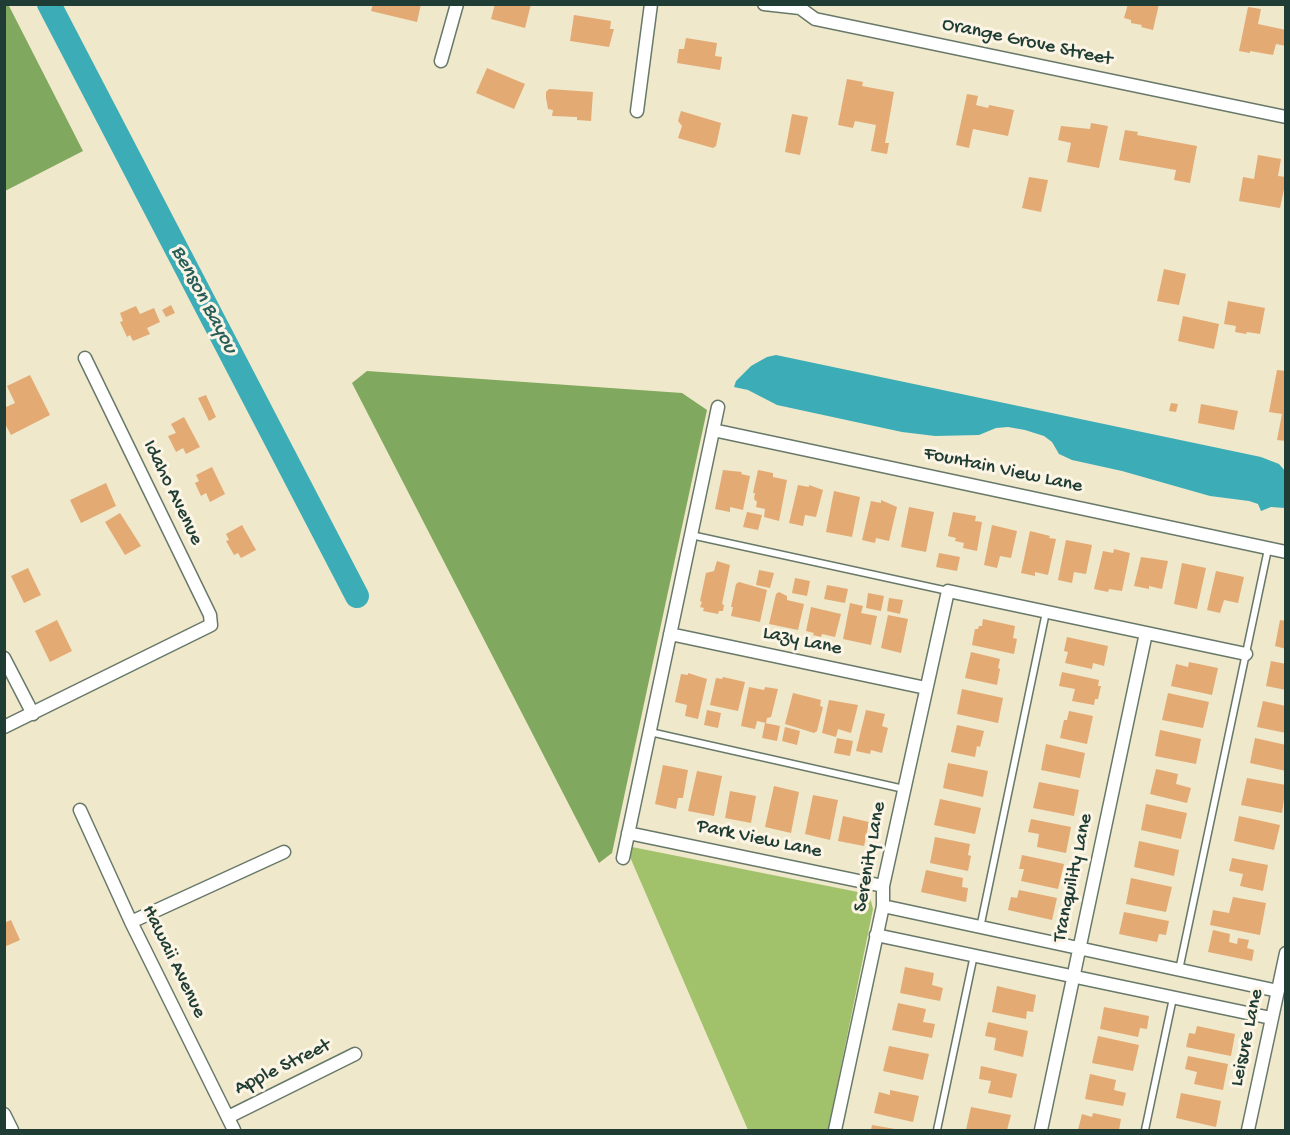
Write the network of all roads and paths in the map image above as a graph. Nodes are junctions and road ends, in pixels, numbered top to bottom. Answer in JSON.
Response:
{"nodes":[{"id":1,"x":457,"y":4,"type":"edge"},
{"id":2,"x":651,"y":4,"type":"edge"},
{"id":3,"x":764,"y":4,"type":"edge"},
{"id":4,"x":800,"y":6,"type":"edge"},
{"id":5,"x":441,"y":61,"type":"dead end"},
{"id":6,"x":637,"y":111,"type":"dead end"},
{"id":7,"x":1286,"y":117,"type":"edge"},
{"id":8,"x":85,"y":358,"type":"dead end"},
{"id":9,"x":718,"y":407,"type":"dead end"},
{"id":10,"x":713,"y":430,"type":"junction"},
{"id":11,"x":691,"y":536,"type":"junction"},
{"id":12,"x":1268,"y":548,"type":"junction"},
{"id":13,"x":1286,"y":552,"type":"edge"},
{"id":14,"x":948,"y":591,"type":"junction"},
{"id":15,"x":1046,"y":612,"type":"junction"},
{"id":16,"x":1146,"y":633,"type":"junction"},
{"id":17,"x":670,"y":634,"type":"junction"},
{"id":18,"x":1246,"y":654,"type":"junction"},
{"id":19,"x":4,"y":658,"type":"edge"},
{"id":20,"x":926,"y":688,"type":"junction"},
{"id":21,"x":33,"y":714,"type":"junction"},
{"id":22,"x":4,"y":728,"type":"edge"},
{"id":23,"x":650,"y":732,"type":"junction"},
{"id":24,"x":904,"y":789,"type":"junction"},
{"id":25,"x":80,"y":810,"type":"dead end"},
{"id":26,"x":628,"y":833,"type":"junction"},
{"id":27,"x":284,"y":852,"type":"dead end"},
{"id":28,"x":623,"y":858,"type":"dead end"},
{"id":29,"x":882,"y":886,"type":"junction"},
{"id":30,"x":883,"y":906,"type":"junction"},
{"id":31,"x":131,"y":922,"type":"junction"},
{"id":32,"x":980,"y":928,"type":"junction"},
{"id":33,"x":876,"y":935,"type":"junction"},
{"id":34,"x":1079,"y":949,"type":"junction"},
{"id":35,"x":1286,"y":953,"type":"edge"},
{"id":36,"x":974,"y":955,"type":"junction"},
{"id":37,"x":1179,"y":970,"type":"junction"},
{"id":38,"x":1073,"y":976,"type":"junction"},
{"id":39,"x":1278,"y":991,"type":"junction"},
{"id":40,"x":1173,"y":997,"type":"junction"},
{"id":41,"x":1271,"y":1018,"type":"junction"},
{"id":42,"x":355,"y":1054,"type":"dead end"},
{"id":43,"x":4,"y":1114,"type":"edge"},
{"id":44,"x":228,"y":1117,"type":"junction"},
{"id":45,"x":12,"y":1131,"type":"edge"},
{"id":46,"x":234,"y":1131,"type":"edge"},
{"id":47,"x":835,"y":1131,"type":"edge"},
{"id":48,"x":937,"y":1131,"type":"edge"},
{"id":49,"x":1041,"y":1131,"type":"edge"},
{"id":50,"x":1145,"y":1131,"type":"edge"},
{"id":51,"x":1248,"y":1131,"type":"edge"}],
"edges":[{"from":1,"to":5,"type":"street"},
{"from":2,"to":6,"type":"street"},
{"from":3,"to":4,"type":"street","name":"Orange Grove Street"},
{"from":4,"to":7,"type":"street","name":"Orange Grove Street"},
{"from":8,"to":21,"type":"street","name":"Idaho Avenue"},
{"from":9,"to":10,"type":"street"},
{"from":10,"to":11,"type":"street"},
{"from":10,"to":12,"type":"street","name":"Fountain View Lane"},
{"from":11,"to":14,"type":"lane"},
{"from":11,"to":17,"type":"street"},
{"from":12,"to":13,"type":"street","name":"Fountain View Lane"},
{"from":12,"to":18,"type":"lane"},
{"from":14,"to":15,"type":"street"},
{"from":14,"to":20,"type":"street","name":"Serenity Lane"},
{"from":15,"to":16,"type":"street"},
{"from":15,"to":32,"type":"lane"},
{"from":16,"to":18,"type":"street"},
{"from":16,"to":34,"type":"street","name":"Tranquility Lane"},
{"from":17,"to":20,"type":"street","name":"Lazy Lane"},
{"from":17,"to":23,"type":"street"},
{"from":18,"to":37,"type":"lane"},
{"from":19,"to":21,"type":"street"},
{"from":20,"to":24,"type":"street","name":"Serenity Lane"},
{"from":21,"to":22,"type":"street"},
{"from":23,"to":24,"type":"lane"},
{"from":23,"to":26,"type":"street"},
{"from":24,"to":29,"type":"street","name":"Serenity Lane"},
{"from":25,"to":31,"type":"street","name":"Hawaii Avenue"},
{"from":26,"to":28,"type":"street"},
{"from":26,"to":29,"type":"street","name":"Park View Lane"},
{"from":27,"to":31,"type":"street"},
{"from":29,"to":30,"type":"street","name":"Serenity Lane"},
{"from":30,"to":32,"type":"street"},
{"from":30,"to":33,"type":"street","name":"Serenity Lane"},
{"from":31,"to":44,"type":"street","name":"Hawaii Avenue"},
{"from":32,"to":34,"type":"street"},
{"from":33,"to":36,"type":"street"},
{"from":33,"to":47,"type":"street","name":"Serenity Lane"},
{"from":34,"to":37,"type":"street"},
{"from":34,"to":38,"type":"street","name":"Tranquility Lane"},
{"from":35,"to":39,"type":"street","name":"Leisure Lane"},
{"from":36,"to":38,"type":"street"},
{"from":36,"to":48,"type":"lane"},
{"from":37,"to":39,"type":"street"},
{"from":38,"to":40,"type":"street"},
{"from":38,"to":49,"type":"street","name":"Tranquility Lane"},
{"from":39,"to":41,"type":"street","name":"Leisure Lane"},
{"from":40,"to":41,"type":"street"},
{"from":40,"to":50,"type":"lane"},
{"from":41,"to":51,"type":"street","name":"Leisure Lane"},
{"from":42,"to":44,"type":"street","name":"Apple Street"},
{"from":43,"to":45,"type":"street"},
{"from":44,"to":46,"type":"street","name":"Hawaii Avenue"}]}
